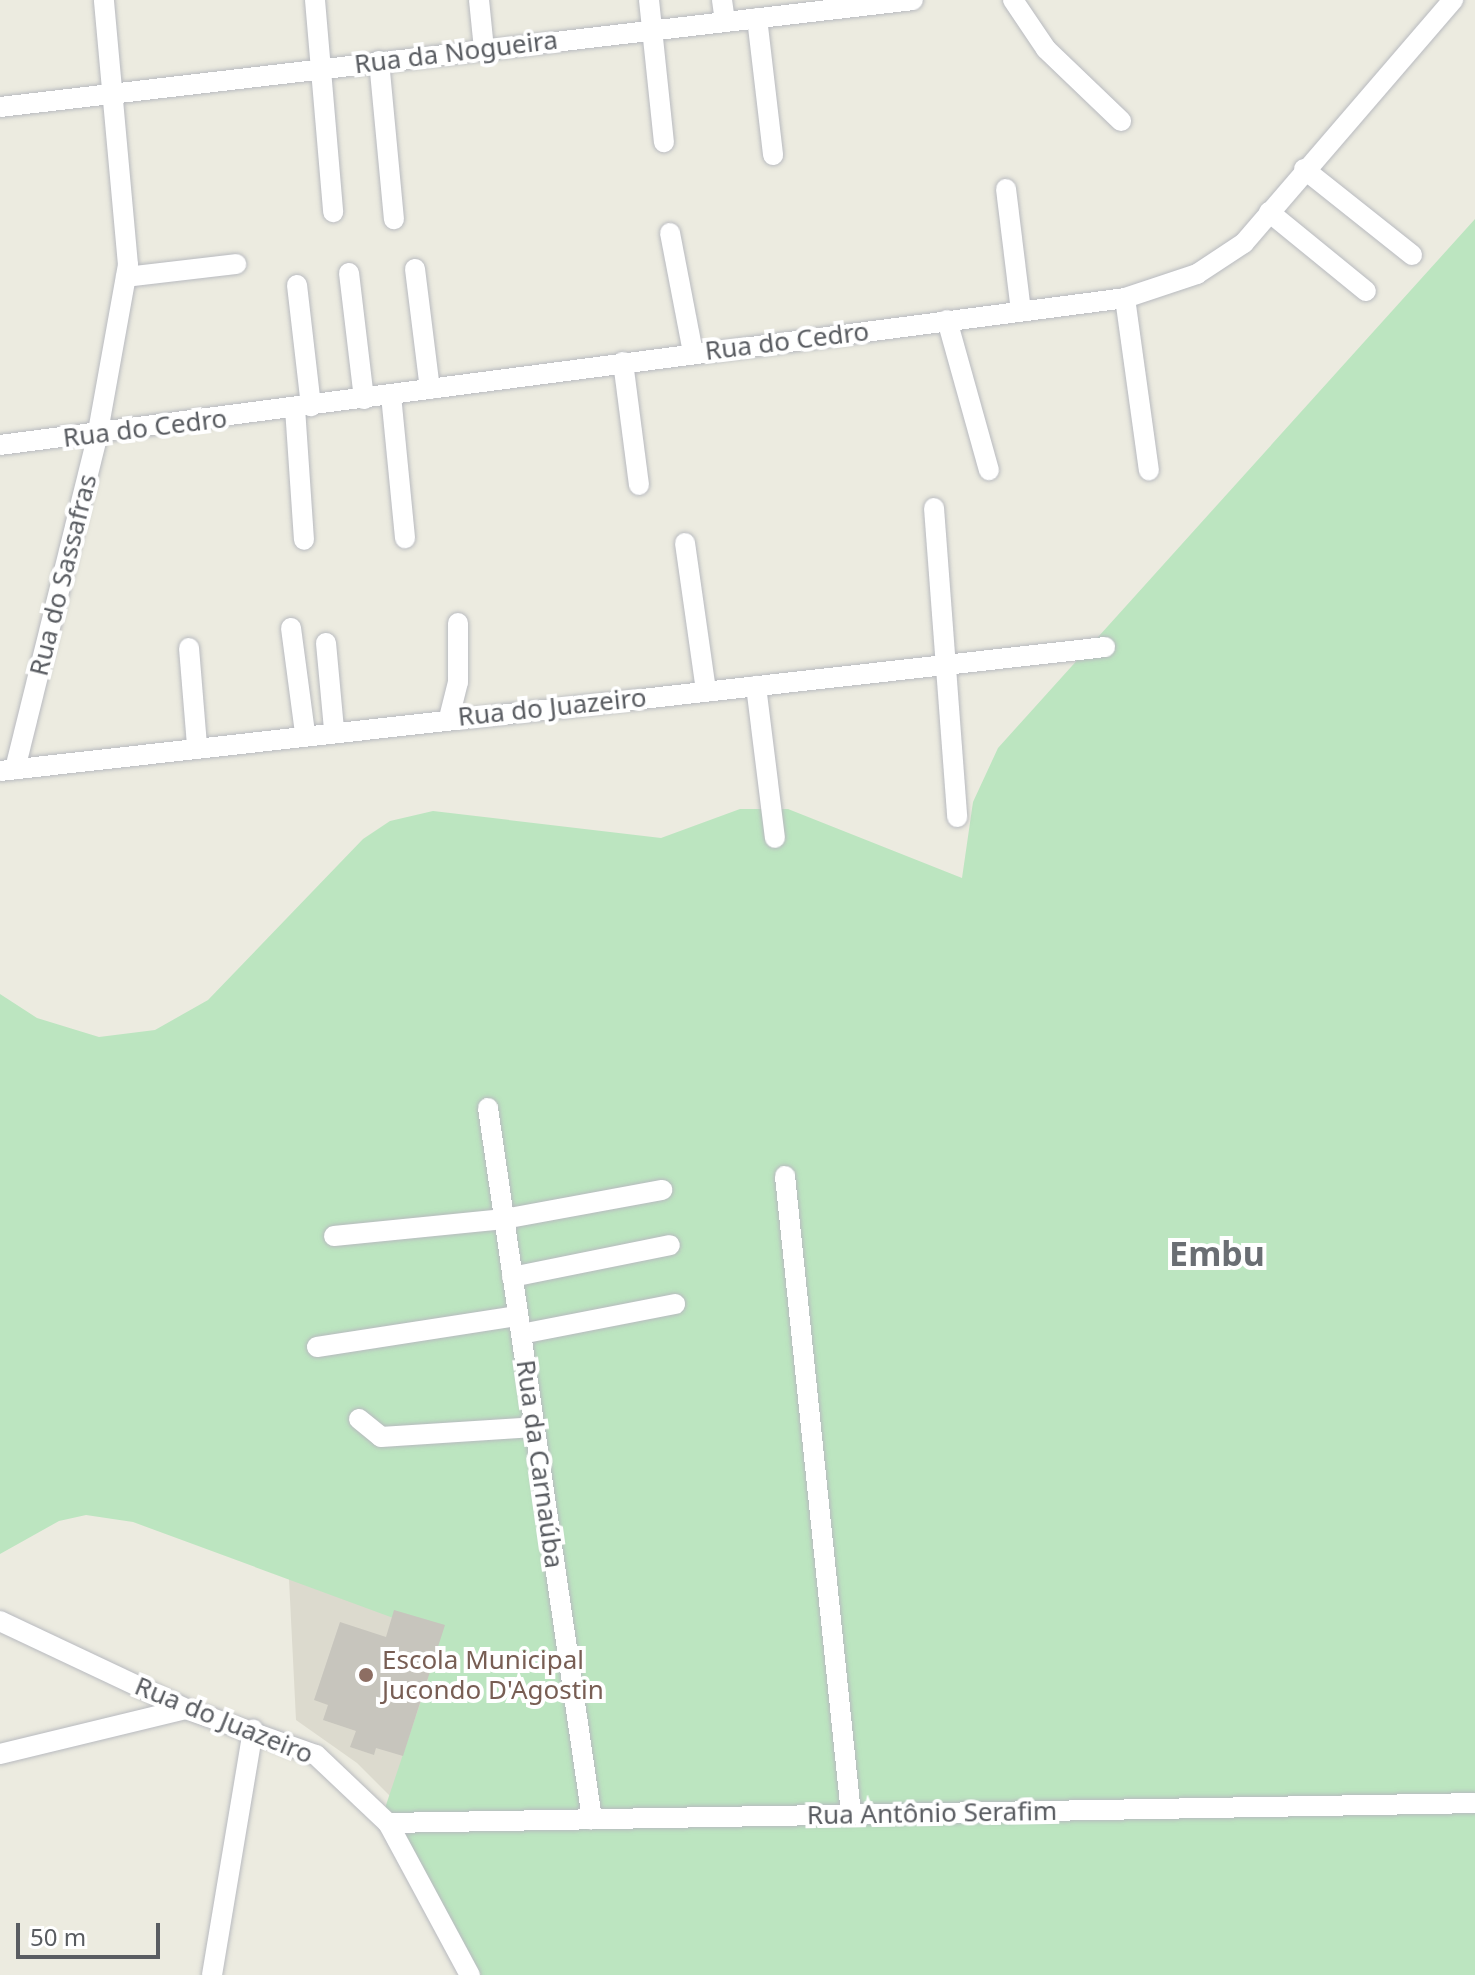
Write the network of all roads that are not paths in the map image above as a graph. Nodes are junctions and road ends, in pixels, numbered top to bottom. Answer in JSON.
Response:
{"nodes":[{"id":1,"x":104,"y":0,"type":"edge"},
{"id":2,"x":315,"y":0,"type":"edge"},
{"id":3,"x":479,"y":0,"type":"edge"},
{"id":4,"x":649,"y":0,"type":"edge"},
{"id":5,"x":722,"y":0,"type":"edge"},
{"id":6,"x":913,"y":0,"type":"edge"},
{"id":7,"x":1013,"y":0,"type":"edge"},
{"id":8,"x":1453,"y":0,"type":"edge"},
{"id":9,"x":880,"y":2,"type":"edge"},
{"id":10,"x":757,"y":18,"type":"junction"},
{"id":11,"x":725,"y":22,"type":"junction"},
{"id":12,"x":653,"y":30,"type":"junction"},
{"id":13,"x":484,"y":49,"type":"junction"},
{"id":14,"x":379,"y":61,"type":"junction"},
{"id":15,"x":321,"y":68,"type":"junction"},
{"id":16,"x":113,"y":92,"type":"junction"},
{"id":17,"x":0,"y":107,"type":"edge"},
{"id":18,"x":1121,"y":121,"type":"dead end"},
{"id":19,"x":664,"y":142,"type":"dead end"},
{"id":20,"x":773,"y":155,"type":"dead end"},
{"id":21,"x":1304,"y":169,"type":"junction"},
{"id":22,"x":1006,"y":189,"type":"dead end"},
{"id":23,"x":333,"y":212,"type":"dead end"},
{"id":24,"x":1269,"y":212,"type":"junction"},
{"id":25,"x":394,"y":219,"type":"dead end"},
{"id":26,"x":670,"y":233,"type":"dead end"},
{"id":27,"x":1412,"y":255,"type":"dead end"},
{"id":28,"x":236,"y":264,"type":"dead end"},
{"id":29,"x":415,"y":269,"type":"dead end"},
{"id":30,"x":349,"y":273,"type":"dead end"},
{"id":31,"x":126,"y":277,"type":"junction"},
{"id":32,"x":297,"y":285,"type":"dead end"},
{"id":33,"x":1366,"y":291,"type":"dead end"},
{"id":34,"x":1125,"y":298,"type":"junction"},
{"id":35,"x":1021,"y":311,"type":"junction"},
{"id":36,"x":947,"y":320,"type":"junction"},
{"id":37,"x":693,"y":353,"type":"junction"},
{"id":38,"x":623,"y":362,"type":"junction"},
{"id":39,"x":430,"y":389,"type":"junction"},
{"id":40,"x":391,"y":395,"type":"junction"},
{"id":41,"x":364,"y":399,"type":"junction"},
{"id":42,"x":303,"y":407,"type":"junction"},
{"id":43,"x":97,"y":437,"type":"junction"},
{"id":44,"x":0,"y":445,"type":"edge"},
{"id":45,"x":989,"y":470,"type":"dead end"},
{"id":46,"x":1149,"y":470,"type":"dead end"},
{"id":47,"x":639,"y":485,"type":"dead end"},
{"id":48,"x":934,"y":508,"type":"dead end"},
{"id":49,"x":405,"y":538,"type":"dead end"},
{"id":50,"x":304,"y":540,"type":"dead end"},
{"id":51,"x":685,"y":543,"type":"dead end"},
{"id":52,"x":458,"y":623,"type":"dead end"},
{"id":53,"x":291,"y":628,"type":"dead end"},
{"id":54,"x":326,"y":643,"type":"dead end"},
{"id":55,"x":1105,"y":647,"type":"dead end"},
{"id":56,"x":189,"y":648,"type":"dead end"},
{"id":57,"x":941,"y":667,"type":"junction"},
{"id":58,"x":756,"y":686,"type":"junction"},
{"id":59,"x":706,"y":691,"type":"junction"},
{"id":60,"x":449,"y":718,"type":"junction"},
{"id":61,"x":334,"y":730,"type":"junction"},
{"id":62,"x":305,"y":733,"type":"junction"},
{"id":63,"x":197,"y":746,"type":"junction"},
{"id":64,"x":8,"y":770,"type":"edge"},
{"id":65,"x":957,"y":817,"type":"dead end"},
{"id":66,"x":775,"y":838,"type":"dead end"},
{"id":67,"x":488,"y":1108,"type":"dead end"},
{"id":68,"x":785,"y":1176,"type":"dead end"},
{"id":69,"x":662,"y":1190,"type":"dead end"},
{"id":70,"x":504,"y":1219,"type":"junction"},
{"id":71,"x":334,"y":1236,"type":"dead end"},
{"id":72,"x":670,"y":1245,"type":"dead end"},
{"id":73,"x":512,"y":1277,"type":"junction"},
{"id":74,"x":675,"y":1304,"type":"dead end"},
{"id":75,"x":519,"y":1325,"type":"junction"},
{"id":76,"x":317,"y":1347,"type":"dead end"},
{"id":77,"x":359,"y":1419,"type":"dead end"},
{"id":78,"x":534,"y":1427,"type":"junction"},
{"id":79,"x":0,"y":1621,"type":"edge"},
{"id":80,"x":186,"y":1709,"type":"junction"},
{"id":81,"x":253,"y":1729,"type":"junction"},
{"id":82,"x":0,"y":1754,"type":"edge"},
{"id":83,"x":1475,"y":1803,"type":"edge"},
{"id":84,"x":851,"y":1814,"type":"junction"},
{"id":85,"x":592,"y":1819,"type":"junction"},
{"id":86,"x":388,"y":1823,"type":"junction"},
{"id":87,"x":212,"y":1975,"type":"edge"},
{"id":88,"x":470,"y":1975,"type":"edge"}],
"edges":[{"from":1,"to":16,"type":"street","name":"Rua do Sassafras"},
{"from":2,"to":15,"type":"street"},
{"from":3,"to":13,"type":"street"},
{"from":4,"to":12,"type":"street"},
{"from":5,"to":11,"type":"street"},
{"from":6,"to":9,"type":"street","name":"Rua da Nogueira"},
{"from":7,"to":18,"type":"street"},
{"from":8,"to":21,"type":"street","name":"Rua do Cedro"},
{"from":9,"to":10,"type":"street","name":"Rua da Nogueira"},
{"from":10,"to":11,"type":"street","name":"Rua da Nogueira"},
{"from":10,"to":20,"type":"street"},
{"from":11,"to":12,"type":"street","name":"Rua da Nogueira"},
{"from":12,"to":13,"type":"street","name":"Rua da Nogueira"},
{"from":12,"to":19,"type":"street"},
{"from":13,"to":14,"type":"street","name":"Rua da Nogueira"},
{"from":14,"to":15,"type":"street","name":"Rua da Nogueira"},
{"from":14,"to":25,"type":"street"},
{"from":15,"to":16,"type":"street","name":"Rua da Nogueira"},
{"from":15,"to":23,"type":"street"},
{"from":16,"to":17,"type":"street","name":"Rua da Nogueira"},
{"from":16,"to":31,"type":"street","name":"Rua do Sassafras"},
{"from":21,"to":24,"type":"street","name":"Rua do Cedro"},
{"from":21,"to":27,"type":"street"},
{"from":22,"to":35,"type":"street"},
{"from":24,"to":33,"type":"street"},
{"from":24,"to":34,"type":"street","name":"Rua do Cedro"},
{"from":26,"to":37,"type":"street"},
{"from":28,"to":31,"type":"street"},
{"from":29,"to":39,"type":"street"},
{"from":30,"to":41,"type":"street"},
{"from":31,"to":43,"type":"street","name":"Rua do Sassafras"},
{"from":32,"to":42,"type":"street"},
{"from":34,"to":35,"type":"street","name":"Rua do Cedro"},
{"from":34,"to":46,"type":"street"},
{"from":35,"to":36,"type":"street","name":"Rua do Cedro"},
{"from":36,"to":37,"type":"street","name":"Rua do Cedro"},
{"from":36,"to":45,"type":"street"},
{"from":37,"to":38,"type":"street","name":"Rua do Cedro"},
{"from":38,"to":39,"type":"street","name":"Rua do Cedro"},
{"from":38,"to":47,"type":"street"},
{"from":39,"to":40,"type":"street","name":"Rua do Cedro"},
{"from":40,"to":41,"type":"street","name":"Rua do Cedro"},
{"from":40,"to":49,"type":"street"},
{"from":41,"to":42,"type":"street","name":"Rua do Cedro"},
{"from":42,"to":43,"type":"street","name":"Rua do Cedro"},
{"from":42,"to":50,"type":"street"},
{"from":43,"to":44,"type":"street","name":"Rua do Cedro"},
{"from":43,"to":64,"type":"street","name":"Rua do Sassafras"},
{"from":48,"to":57,"type":"street"},
{"from":51,"to":59,"type":"street"},
{"from":52,"to":60,"type":"street"},
{"from":53,"to":62,"type":"street"},
{"from":54,"to":61,"type":"street"},
{"from":55,"to":57,"type":"street","name":"Rua do Juazeiro"},
{"from":56,"to":63,"type":"street"},
{"from":57,"to":58,"type":"street","name":"Rua do Juazeiro"},
{"from":57,"to":65,"type":"street"},
{"from":58,"to":59,"type":"street","name":"Rua do Juazeiro"},
{"from":58,"to":66,"type":"street"},
{"from":59,"to":60,"type":"street","name":"Rua do Juazeiro"},
{"from":60,"to":61,"type":"street","name":"Rua do Juazeiro"},
{"from":61,"to":62,"type":"street","name":"Rua do Juazeiro"},
{"from":62,"to":63,"type":"street","name":"Rua do Juazeiro"},
{"from":63,"to":64,"type":"street","name":"Rua do Juazeiro"},
{"from":67,"to":70,"type":"street","name":"Rua da Carnaúba"},
{"from":68,"to":84,"type":"street"},
{"from":69,"to":70,"type":"street"},
{"from":70,"to":71,"type":"street"},
{"from":70,"to":73,"type":"street","name":"Rua da Carnaúba"},
{"from":72,"to":73,"type":"street"},
{"from":73,"to":75,"type":"street","name":"Rua da Carnaúba"},
{"from":74,"to":75,"type":"street"},
{"from":75,"to":76,"type":"street"},
{"from":75,"to":78,"type":"street","name":"Rua da Carnaúba"},
{"from":77,"to":78,"type":"street"},
{"from":78,"to":85,"type":"street","name":"Rua da Carnaúba"},
{"from":79,"to":80,"type":"street","name":"Rua do Juazeiro"},
{"from":80,"to":81,"type":"street","name":"Rua do Juazeiro"},
{"from":80,"to":82,"type":"street"},
{"from":81,"to":86,"type":"street","name":"Rua do Juazeiro"},
{"from":81,"to":87,"type":"street"},
{"from":83,"to":84,"type":"street","name":"Rua Antônio Serafim"},
{"from":84,"to":85,"type":"street","name":"Rua Antônio Serafim"},
{"from":85,"to":86,"type":"street","name":"Rua Antônio Serafim"},
{"from":86,"to":88,"type":"street","name":"Rua do Juazeiro"}]}
